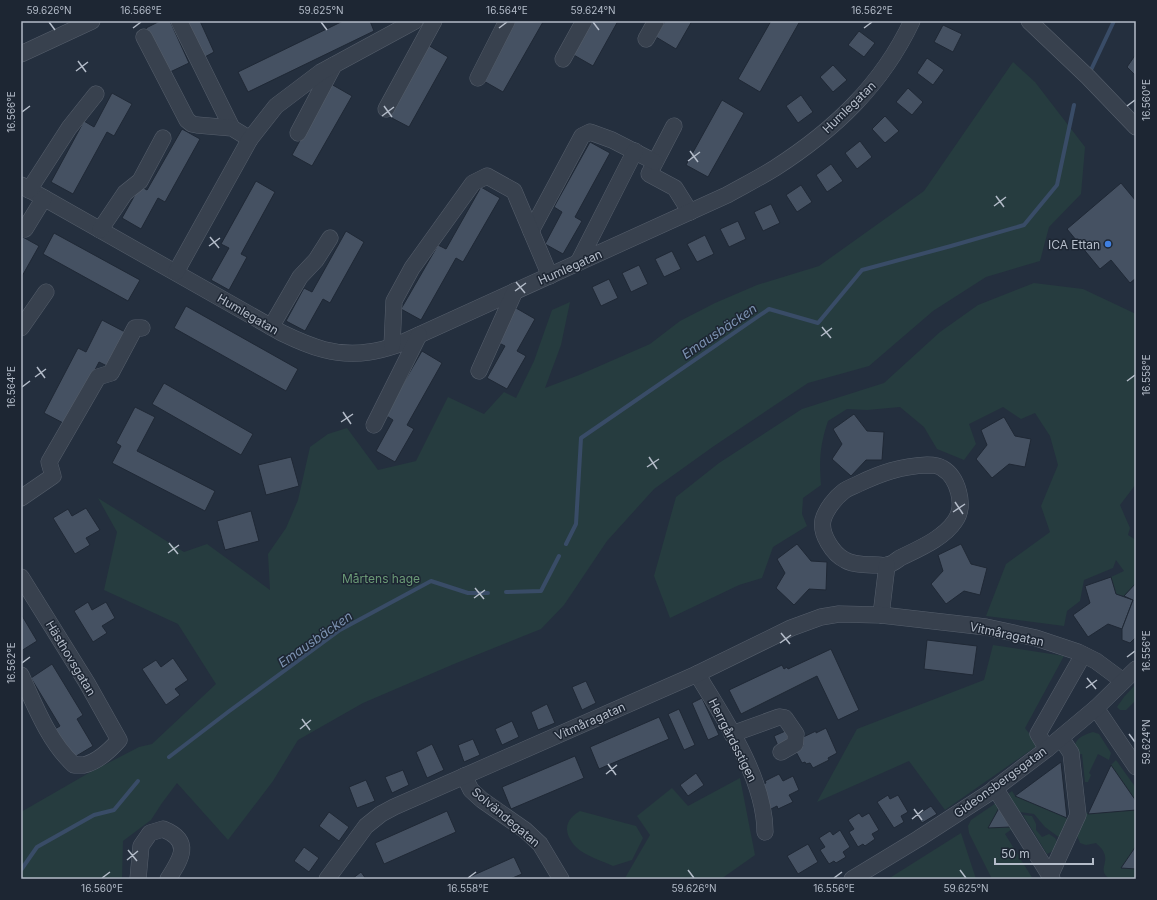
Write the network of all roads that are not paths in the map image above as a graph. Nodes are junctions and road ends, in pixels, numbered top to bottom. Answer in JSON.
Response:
{"nodes":[{"id":1,"x":92,"y":21,"type":"edge"},
{"id":2,"x":179,"y":21,"type":"edge"},
{"id":3,"x":391,"y":21,"type":"edge"},
{"id":4,"x":414,"y":21,"type":"edge"},
{"id":5,"x":434,"y":21,"type":"edge"},
{"id":6,"x":507,"y":21,"type":"edge"},
{"id":7,"x":584,"y":21,"type":"edge"},
{"id":8,"x":656,"y":21,"type":"edge"},
{"id":9,"x":912,"y":21,"type":"edge"},
{"id":10,"x":1029,"y":21,"type":"edge"},
{"id":11,"x":144,"y":37,"type":"dead end"},
{"id":12,"x":381,"y":39,"type":"junction"},
{"id":13,"x":646,"y":39,"type":"dead end"},
{"id":14,"x":21,"y":54,"type":"edge"},
{"id":15,"x":563,"y":59,"type":"dead end"},
{"id":16,"x":334,"y":65,"type":"junction"},
{"id":17,"x":478,"y":78,"type":"dead end"},
{"id":18,"x":96,"y":94,"type":"dead end"},
{"id":19,"x":386,"y":109,"type":"dead end"},
{"id":20,"x":674,"y":126,"type":"dead end"},
{"id":21,"x":1136,"y":126,"type":"edge"},
{"id":22,"x":232,"y":128,"type":"junction"},
{"id":23,"x":298,"y":133,"type":"dead end"},
{"id":24,"x":163,"y":138,"type":"dead end"},
{"id":25,"x":250,"y":139,"type":"junction"},
{"id":26,"x":635,"y":151,"type":"junction"},
{"id":27,"x":655,"y":162,"type":"junction"},
{"id":28,"x":25,"y":188,"type":"edge"},
{"id":29,"x":44,"y":198,"type":"junction"},
{"id":30,"x":690,"y":212,"type":"junction"},
{"id":31,"x":21,"y":227,"type":"edge"},
{"id":32,"x":100,"y":230,"type":"junction"},
{"id":33,"x":531,"y":231,"type":"junction"},
{"id":34,"x":330,"y":238,"type":"dead end"},
{"id":35,"x":578,"y":263,"type":"junction"},
{"id":36,"x":176,"y":272,"type":"junction"},
{"id":37,"x":550,"y":276,"type":"junction"},
{"id":38,"x":515,"y":291,"type":"junction"},
{"id":39,"x":46,"y":292,"type":"dead end"},
{"id":40,"x":271,"y":327,"type":"junction"},
{"id":41,"x":21,"y":328,"type":"edge"},
{"id":42,"x":142,"y":328,"type":"dead end"},
{"id":43,"x":420,"y":335,"type":"junction"},
{"id":44,"x":392,"y":346,"type":"junction"},
{"id":45,"x":479,"y":371,"type":"dead end"},
{"id":46,"x":374,"y":425,"type":"dead end"},
{"id":47,"x":21,"y":498,"type":"edge"},
{"id":48,"x":887,"y":566,"type":"junction"},
{"id":49,"x":21,"y":576,"type":"edge"},
{"id":50,"x":881,"y":615,"type":"junction"},
{"id":51,"x":1083,"y":655,"type":"junction"},
{"id":52,"x":1136,"y":669,"type":"edge"},
{"id":53,"x":697,"y":674,"type":"junction"},
{"id":54,"x":21,"y":676,"type":"edge"},
{"id":55,"x":1123,"y":681,"type":"junction"},
{"id":56,"x":1096,"y":708,"type":"junction"},
{"id":57,"x":732,"y":734,"type":"junction"},
{"id":58,"x":1061,"y":738,"type":"junction"},
{"id":59,"x":1047,"y":749,"type":"junction"},
{"id":60,"x":782,"y":752,"type":"dead end"},
{"id":61,"x":1136,"y":768,"type":"edge"},
{"id":62,"x":464,"y":776,"type":"junction"},
{"id":63,"x":995,"y":788,"type":"junction"},
{"id":64,"x":765,"y":832,"type":"dead end"},
{"id":65,"x":1051,"y":877,"type":"edge"},
{"id":66,"x":138,"y":879,"type":"edge"},
{"id":67,"x":168,"y":879,"type":"edge"},
{"id":68,"x":328,"y":879,"type":"edge"},
{"id":69,"x":561,"y":879,"type":"edge"},
{"id":70,"x":852,"y":879,"type":"edge"}],
"edges":[{"from":1,"to":14,"type":"street"},
{"from":2,"to":22,"type":"street"},
{"from":3,"to":12,"type":"street"},
{"from":4,"to":12,"type":"street"},
{"from":5,"to":19,"type":"street"},
{"from":6,"to":17,"type":"street"},
{"from":7,"to":15,"type":"street"},
{"from":8,"to":13,"type":"street"},
{"from":9,"to":30,"type":"street","name":"Humlegatan"},
{"from":10,"to":21,"type":"street"},
{"from":11,"to":22,"type":"street"},
{"from":12,"to":16,"type":"street"},
{"from":16,"to":23,"type":"street"},
{"from":16,"to":25,"type":"street"},
{"from":18,"to":28,"type":"street"},
{"from":20,"to":27,"type":"street"},
{"from":22,"to":25,"type":"street"},
{"from":24,"to":32,"type":"street"},
{"from":25,"to":36,"type":"street"},
{"from":26,"to":27,"type":"street"},
{"from":26,"to":33,"type":"street"},
{"from":26,"to":35,"type":"street"},
{"from":27,"to":30,"type":"street"},
{"from":28,"to":29,"type":"street","name":"Humlegatan"},
{"from":29,"to":31,"type":"street"},
{"from":29,"to":32,"type":"street","name":"Humlegatan"},
{"from":30,"to":35,"type":"street","name":"Humlegatan"},
{"from":32,"to":36,"type":"street","name":"Humlegatan"},
{"from":33,"to":37,"type":"street"},
{"from":33,"to":44,"type":"street"},
{"from":34,"to":40,"type":"street"},
{"from":35,"to":37,"type":"street","name":"Humlegatan"},
{"from":36,"to":40,"type":"street","name":"Humlegatan"},
{"from":37,"to":38,"type":"street","name":"Humlegatan"},
{"from":38,"to":43,"type":"street","name":"Humlegatan"},
{"from":38,"to":45,"type":"street"},
{"from":39,"to":41,"type":"street"},
{"from":40,"to":44,"type":"street","name":"Humlegatan"},
{"from":42,"to":47,"type":"street"},
{"from":43,"to":44,"type":"street","name":"Humlegatan"},
{"from":43,"to":46,"type":"street"},
{"from":48,"to":48,"type":"street"},
{"from":48,"to":50,"type":"street"},
{"from":49,"to":54,"type":"street","name":"Hästhovsgatan"},
{"from":50,"to":51,"type":"street","name":"Vitmåragatan"},
{"from":50,"to":53,"type":"street","name":"Vitmåragatan"},
{"from":51,"to":55,"type":"street","name":"Vitmåragatan"},
{"from":51,"to":59,"type":"street"},
{"from":52,"to":55,"type":"street","name":"Gideonsbergsgatan"},
{"from":53,"to":57,"type":"street","name":"Herrgårdsstigen"},
{"from":53,"to":62,"type":"street","name":"Vitmåragatan"},
{"from":55,"to":56,"type":"street","name":"Gideonsbergsgatan"},
{"from":56,"to":58,"type":"street","name":"Gideonsbergsgatan"},
{"from":56,"to":61,"type":"street"},
{"from":57,"to":60,"type":"street"},
{"from":57,"to":64,"type":"street","name":"Herrgårdsstigen"},
{"from":58,"to":59,"type":"street","name":"Gideonsbergsgatan"},
{"from":58,"to":65,"type":"street"},
{"from":59,"to":63,"type":"street","name":"Gideonsbergsgatan"},
{"from":62,"to":68,"type":"street","name":"Vitmåragatan"},
{"from":62,"to":69,"type":"street","name":"Solvändegatan"},
{"from":63,"to":65,"type":"street"},
{"from":63,"to":70,"type":"street","name":"Gideonsbergsgatan"},
{"from":66,"to":67,"type":"street"}]}
